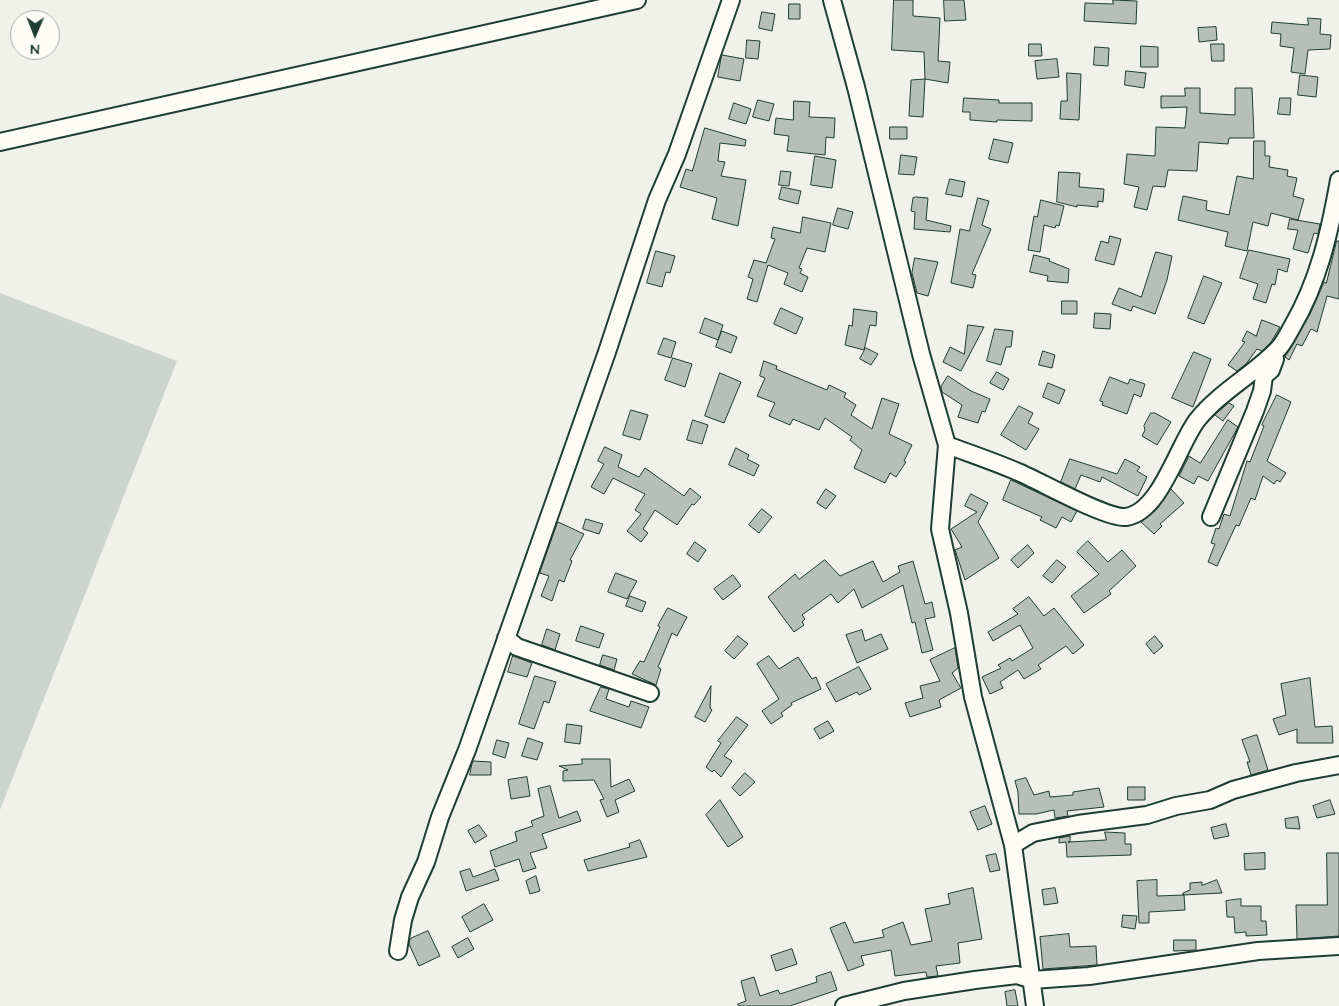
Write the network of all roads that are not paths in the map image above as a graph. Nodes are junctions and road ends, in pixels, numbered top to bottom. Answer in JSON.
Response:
{"nodes":[{"id":1,"x":637,"y":0,"type":"edge"},
{"id":2,"x":731,"y":0,"type":"edge"},
{"id":3,"x":832,"y":0,"type":"edge"},
{"id":4,"x":0,"y":142,"type":"edge"},
{"id":5,"x":1339,"y":180,"type":"edge"},
{"id":6,"x":1280,"y":348,"type":"junction"},
{"id":7,"x":947,"y":445,"type":"junction"},
{"id":8,"x":1210,"y":517,"type":"dead end"},
{"id":9,"x":506,"y":638,"type":"junction"},
{"id":10,"x":650,"y":693,"type":"dead end"},
{"id":11,"x":1339,"y":765,"type":"edge"},
{"id":12,"x":1013,"y":845,"type":"junction"},
{"id":13,"x":1339,"y":946,"type":"edge"},
{"id":14,"x":398,"y":951,"type":"dead end"},
{"id":15,"x":1032,"y":980,"type":"junction"},
{"id":16,"x":844,"y":1006,"type":"edge"},
{"id":17,"x":1035,"y":1006,"type":"edge"}],
"edges":[{"from":1,"to":4,"type":"street"},
{"from":2,"to":9,"type":"street"},
{"from":3,"to":7,"type":"street"},
{"from":5,"to":6,"type":"street"},
{"from":6,"to":7,"type":"street"},
{"from":6,"to":8,"type":"street"},
{"from":7,"to":12,"type":"street"},
{"from":9,"to":10,"type":"street"},
{"from":9,"to":14,"type":"street"},
{"from":11,"to":12,"type":"street"},
{"from":12,"to":15,"type":"street"},
{"from":13,"to":15,"type":"street"},
{"from":15,"to":16,"type":"street"},
{"from":15,"to":17,"type":"street"}]}
